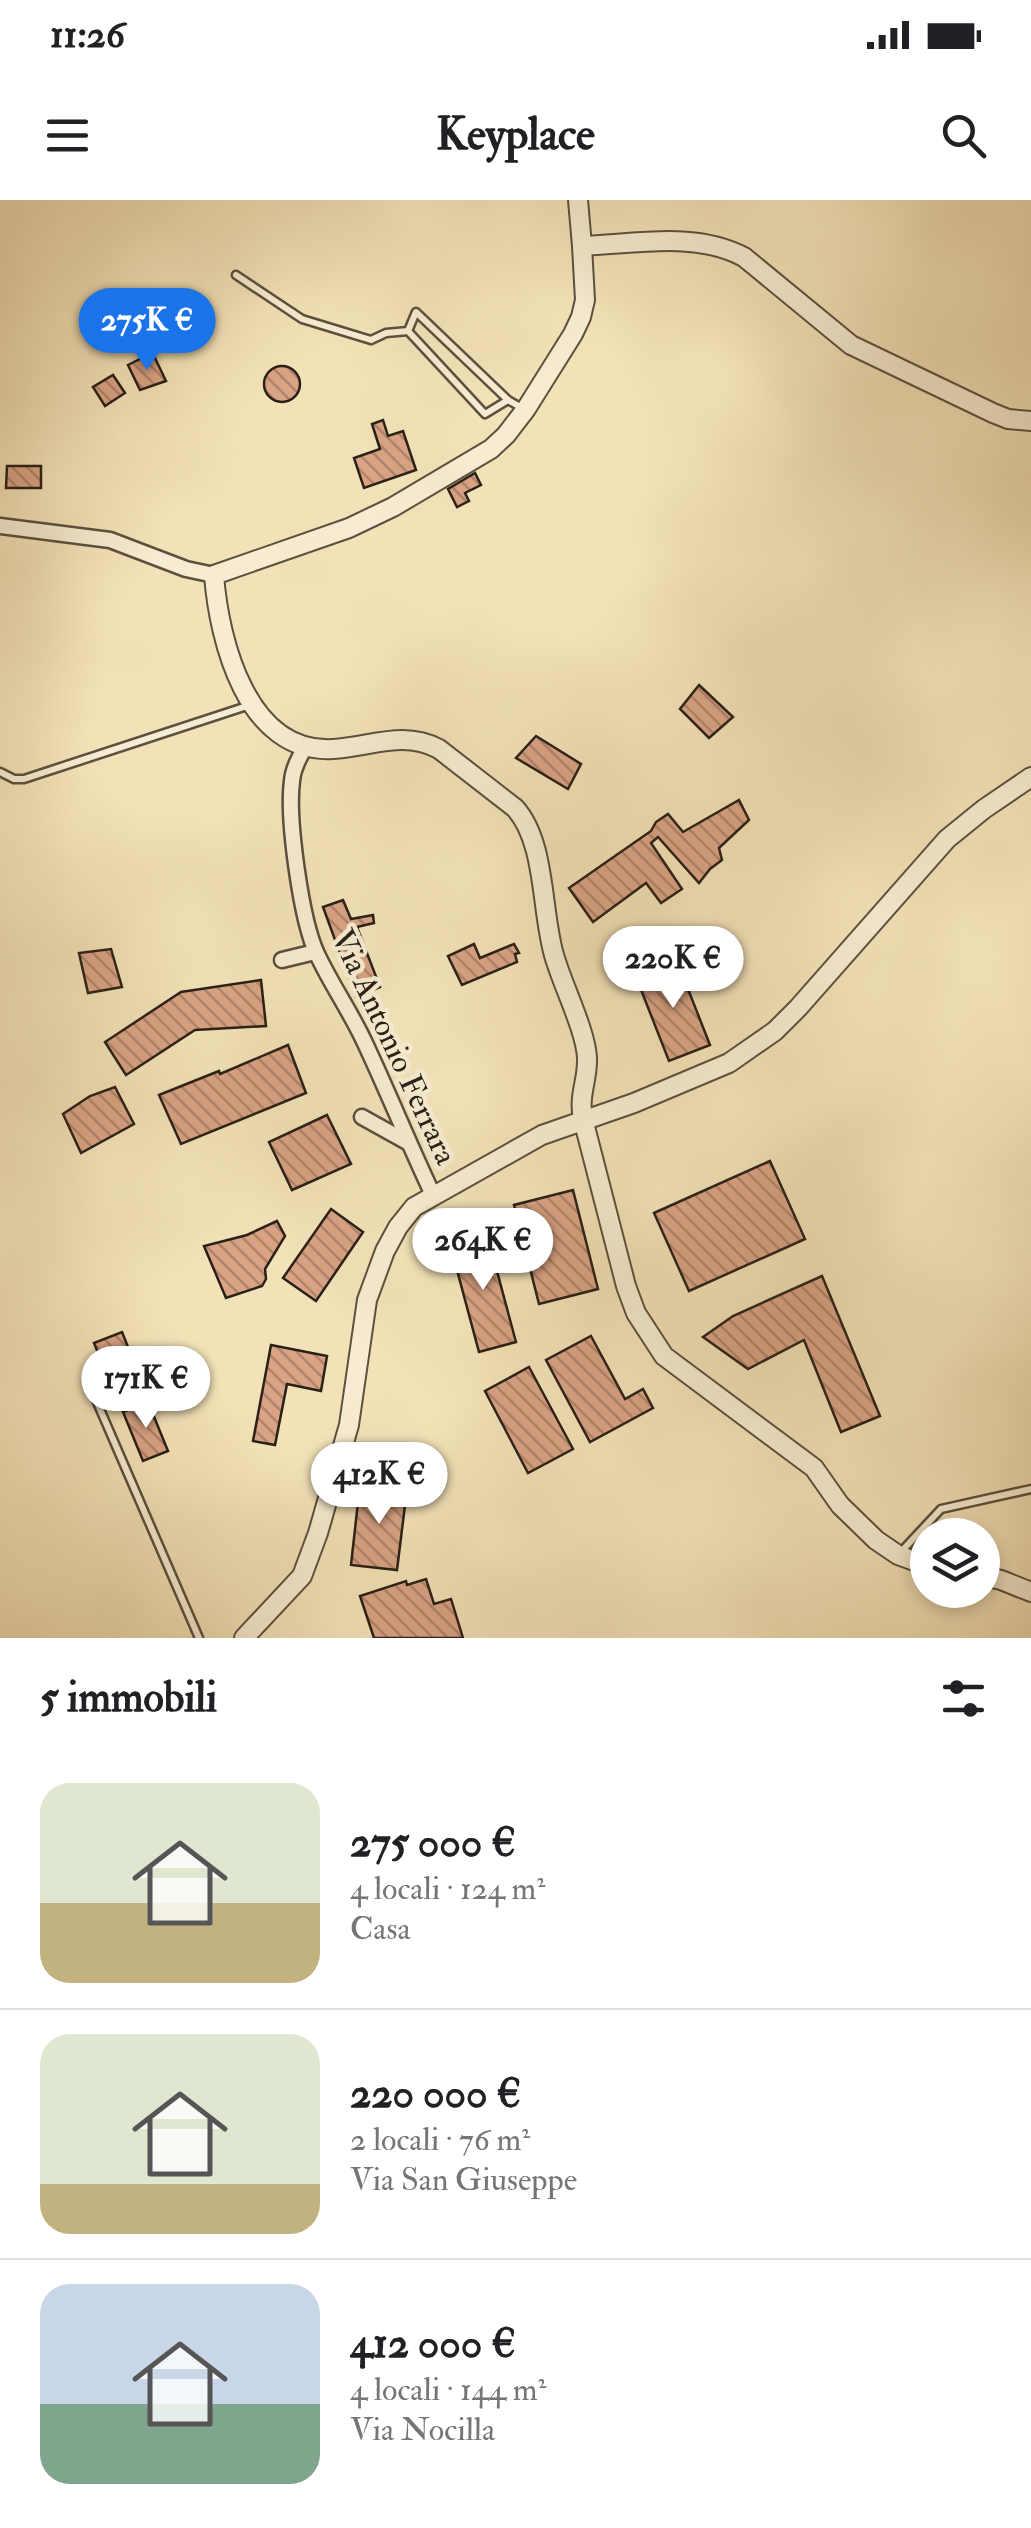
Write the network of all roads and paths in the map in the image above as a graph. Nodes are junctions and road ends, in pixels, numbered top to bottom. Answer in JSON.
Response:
{"nodes":[{"id":1,"x":578,"y":200,"type":"edge"},
{"id":2,"x":582,"y":246,"type":"junction"},
{"id":3,"x":236,"y":275,"type":"dead end"},
{"id":4,"x":408,"y":331,"type":"junction"},
{"id":5,"x":508,"y":400,"type":"junction"},
{"id":6,"x":526,"y":409,"type":"junction"},
{"id":7,"x":1031,"y":421,"type":"edge"},
{"id":8,"x":0,"y":526,"type":"edge"},
{"id":9,"x":214,"y":576,"type":"junction"},
{"id":10,"x":252,"y":704,"type":"junction"},
{"id":11,"x":306,"y":746,"type":"junction"},
{"id":12,"x":0,"y":772,"type":"edge"},
{"id":13,"x":1031,"y":777,"type":"edge"},
{"id":14,"x":316,"y":952,"type":"junction"},
{"id":15,"x":282,"y":960,"type":"dead end"},
{"id":16,"x":612,"y":1110,"type":"junction"},
{"id":17,"x":362,"y":1118,"type":"dead end"},
{"id":18,"x":582,"y":1120,"type":"junction"},
{"id":19,"x":408,"y":1143,"type":"junction"},
{"id":20,"x":593,"y":1162,"type":"junction"},
{"id":21,"x":433,"y":1195,"type":"junction"},
{"id":22,"x":94,"y":1393,"type":"dead end"},
{"id":23,"x":1031,"y":1489,"type":"edge"},
{"id":24,"x":898,"y":1555,"type":"junction"},
{"id":25,"x":910,"y":1561,"type":"edge"},
{"id":26,"x":1000,"y":1580,"type":"edge"},
{"id":27,"x":1031,"y":1592,"type":"edge"},
{"id":28,"x":199,"y":1638,"type":"edge"},
{"id":29,"x":244,"y":1638,"type":"edge"}],
"edges":[{"from":1,"to":2,"type":"street"},
{"from":2,"to":6,"type":"street"},
{"from":2,"to":7,"type":"street"},
{"from":3,"to":4,"type":"lane"},
{"from":4,"to":5,"type":"lane"},
{"from":4,"to":5,"type":"lane"},
{"from":5,"to":6,"type":"lane"},
{"from":6,"to":9,"type":"street"},
{"from":8,"to":9,"type":"street"},
{"from":9,"to":10,"type":"street"},
{"from":10,"to":11,"type":"street"},
{"from":10,"to":12,"type":"lane"},
{"from":11,"to":14,"type":"street","name":"Via Antonio Ferrara"},
{"from":11,"to":18,"type":"street"},
{"from":13,"to":16,"type":"street"},
{"from":14,"to":15,"type":"street"},
{"from":14,"to":19,"type":"street","name":"Via Antonio Ferrara"},
{"from":16,"to":18,"type":"street"},
{"from":16,"to":20,"type":"street"},
{"from":17,"to":19,"type":"street"},
{"from":18,"to":20,"type":"street"},
{"from":18,"to":21,"type":"street"},
{"from":19,"to":21,"type":"street","name":"Via Antonio Ferrara"},
{"from":20,"to":24,"type":"street"},
{"from":21,"to":29,"type":"street"},
{"from":22,"to":28,"type":"lane"},
{"from":23,"to":24,"type":"lane"},
{"from":24,"to":25,"type":"street"},
{"from":26,"to":27,"type":"street"}]}
